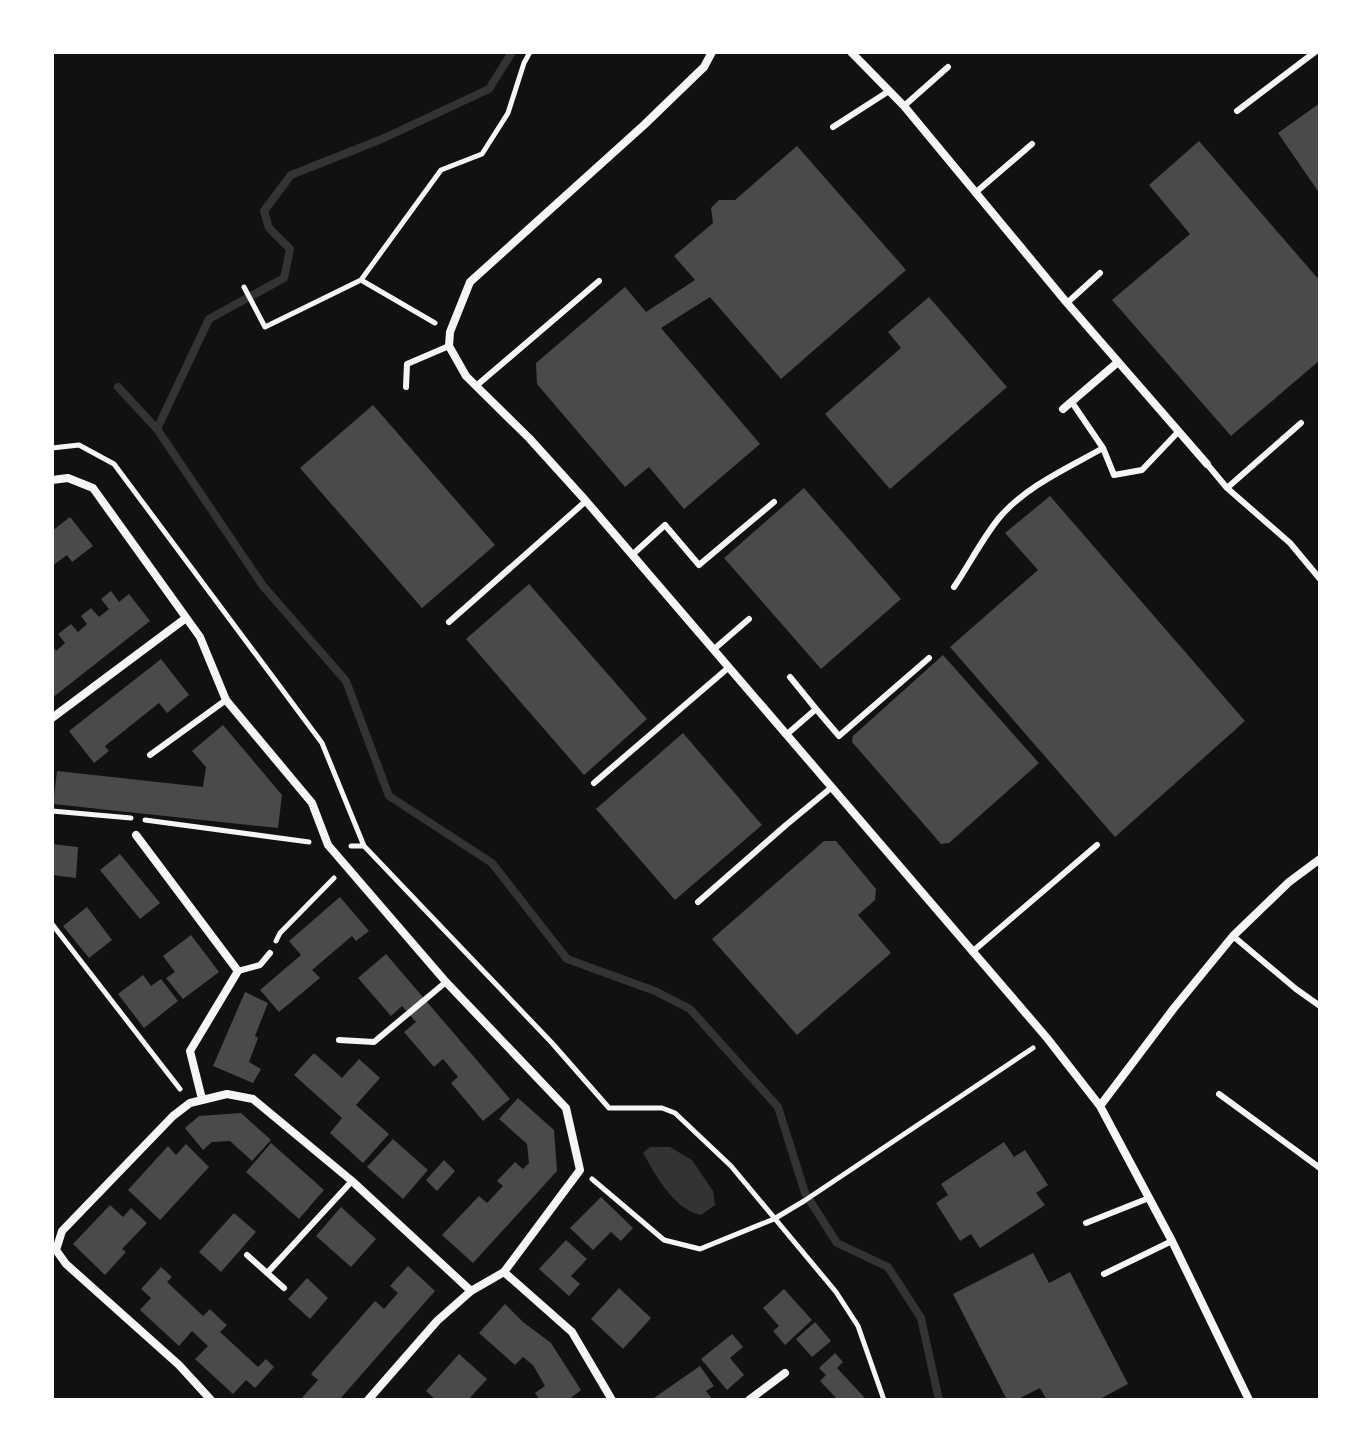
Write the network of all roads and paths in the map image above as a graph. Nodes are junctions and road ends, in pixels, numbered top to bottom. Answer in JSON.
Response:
{"nodes":[{"id":1,"x":530,"y":52,"type":"edge"},
{"id":2,"x":712,"y":52,"type":"edge"},
{"id":3,"x":851,"y":52,"type":"edge"},
{"id":4,"x":1315,"y":52,"type":"edge"},
{"id":5,"x":948,"y":67,"type":"dead end"},
{"id":6,"x":889,"y":91,"type":"junction"},
{"id":7,"x":904,"y":106,"type":"junction"},
{"id":8,"x":1237,"y":111,"type":"dead end"},
{"id":9,"x":833,"y":127,"type":"dead end"},
{"id":10,"x":1032,"y":144,"type":"dead end"},
{"id":11,"x":975,"y":193,"type":"junction"},
{"id":12,"x":1100,"y":273,"type":"dead end"},
{"id":13,"x":361,"y":280,"type":"junction"},
{"id":14,"x":599,"y":281,"type":"dead end"},
{"id":15,"x":244,"y":287,"type":"dead end"},
{"id":16,"x":1067,"y":303,"type":"junction"},
{"id":17,"x":450,"y":332,"type":"junction"},
{"id":18,"x":449,"y":346,"type":"junction"},
{"id":19,"x":1118,"y":362,"type":"junction"},
{"id":20,"x":476,"y":386,"type":"junction"},
{"id":21,"x":406,"y":387,"type":"dead end"},
{"id":22,"x":1071,"y":401,"type":"junction"},
{"id":23,"x":1063,"y":409,"type":"dead end"},
{"id":24,"x":1301,"y":423,"type":"dead end"},
{"id":25,"x":1179,"y":431,"type":"junction"},
{"id":26,"x":52,"y":448,"type":"edge"},
{"id":27,"x":1103,"y":448,"type":"junction"},
{"id":28,"x":1207,"y":464,"type":"joint"},
{"id":29,"x":52,"y":480,"type":"edge"},
{"id":30,"x":1227,"y":488,"type":"junction"},
{"id":31,"x":586,"y":501,"type":"junction"},
{"id":32,"x":774,"y":502,"type":"dead end"},
{"id":33,"x":632,"y":555,"type":"junction"},
{"id":34,"x":1320,"y":579,"type":"edge"},
{"id":35,"x":954,"y":587,"type":"dead end"},
{"id":36,"x":186,"y":618,"type":"junction"},
{"id":37,"x":749,"y":619,"type":"dead end"},
{"id":38,"x":449,"y":622,"type":"dead end"},
{"id":39,"x":713,"y":650,"type":"junction"},
{"id":40,"x":929,"y":658,"type":"dead end"},
{"id":41,"x":728,"y":668,"type":"junction"},
{"id":42,"x":790,"y":677,"type":"dead end"},
{"id":43,"x":226,"y":700,"type":"junction"},
{"id":44,"x":816,"y":709,"type":"junction"},
{"id":45,"x":52,"y":718,"type":"edge"},
{"id":46,"x":786,"y":735,"type":"junction"},
{"id":47,"x":150,"y":755,"type":"dead end"},
{"id":48,"x":594,"y":783,"type":"dead end"},
{"id":49,"x":832,"y":787,"type":"junction"},
{"id":50,"x":52,"y":811,"type":"edge"},
{"id":51,"x":136,"y":835,"type":"dead end"},
{"id":52,"x":328,"y":845,"type":"junction"},
{"id":53,"x":1097,"y":845,"type":"dead end"},
{"id":54,"x":364,"y":846,"type":"junction"},
{"id":55,"x":1320,"y":859,"type":"edge"},
{"id":56,"x":346,"y":866,"type":"junction"},
{"id":57,"x":698,"y":902,"type":"dead end"},
{"id":58,"x":52,"y":924,"type":"edge"},
{"id":59,"x":1233,"y":936,"type":"junction"},
{"id":60,"x":972,"y":952,"type":"junction"},
{"id":61,"x":270,"y":953,"type":"joint"},
{"id":62,"x":238,"y":971,"type":"junction"},
{"id":63,"x":446,"y":982,"type":"junction"},
{"id":64,"x":1320,"y":1006,"type":"edge"},
{"id":65,"x":1047,"y":1038,"type":"junction"},
{"id":66,"x":339,"y":1040,"type":"dead end"},
{"id":67,"x":1219,"y":1094,"type":"dead end"},
{"id":68,"x":202,"y":1099,"type":"junction"},
{"id":69,"x":190,"y":1103,"type":"junction"},
{"id":70,"x":1100,"y":1106,"type":"junction"},
{"id":71,"x":1320,"y":1168,"type":"edge"},
{"id":72,"x":580,"y":1170,"type":"junction"},
{"id":73,"x":352,"y":1181,"type":"junction"},
{"id":74,"x":1149,"y":1198,"type":"junction"},
{"id":75,"x":774,"y":1219,"type":"junction"},
{"id":76,"x":1086,"y":1223,"type":"dead end"},
{"id":77,"x":1172,"y":1241,"type":"junction"},
{"id":78,"x":247,"y":1255,"type":"dead end"},
{"id":79,"x":268,"y":1272,"type":"junction"},
{"id":80,"x":504,"y":1272,"type":"junction"},
{"id":81,"x":1104,"y":1274,"type":"dead end"},
{"id":82,"x":284,"y":1288,"type":"dead end"},
{"id":83,"x":471,"y":1291,"type":"junction"},
{"id":84,"x":785,"y":1373,"type":"dead end"},
{"id":85,"x":211,"y":1400,"type":"edge"},
{"id":86,"x":368,"y":1400,"type":"edge"},
{"id":87,"x":612,"y":1400,"type":"edge"},
{"id":88,"x":749,"y":1400,"type":"edge"},
{"id":89,"x":884,"y":1400,"type":"edge"},
{"id":90,"x":1249,"y":1400,"type":"edge"}],
"edges":[{"from":1,"to":13,"type":"path"},
{"from":2,"to":17,"type":"street"},
{"from":3,"to":6,"type":"street"},
{"from":4,"to":8,"type":"lane"},
{"from":5,"to":7,"type":"lane"},
{"from":6,"to":7,"type":"street"},
{"from":6,"to":9,"type":"lane"},
{"from":7,"to":11,"type":"street"},
{"from":10,"to":11,"type":"lane"},
{"from":11,"to":16,"type":"street"},
{"from":12,"to":16,"type":"lane"},
{"from":13,"to":15,"type":"path"},
{"from":13,"to":17,"type":"path"},
{"from":14,"to":20,"type":"lane"},
{"from":16,"to":19,"type":"street"},
{"from":17,"to":18,"type":"street"},
{"from":18,"to":20,"type":"street"},
{"from":18,"to":21,"type":"lane"},
{"from":19,"to":22,"type":"street"},
{"from":19,"to":25,"type":"street"},
{"from":20,"to":31,"type":"street"},
{"from":22,"to":23,"type":"street"},
{"from":22,"to":27,"type":"lane"},
{"from":24,"to":30,"type":"lane"},
{"from":25,"to":27,"type":"lane"},
{"from":25,"to":28,"type":"street"},
{"from":26,"to":54,"type":"path"},
{"from":27,"to":35,"type":"lane"},
{"from":28,"to":30,"type":"lane"},
{"from":29,"to":36,"type":"street"},
{"from":30,"to":34,"type":"lane"},
{"from":31,"to":33,"type":"street"},
{"from":31,"to":38,"type":"lane"},
{"from":32,"to":33,"type":"lane"},
{"from":33,"to":39,"type":"street"},
{"from":36,"to":43,"type":"street"},
{"from":36,"to":45,"type":"street"},
{"from":37,"to":39,"type":"lane"},
{"from":39,"to":41,"type":"street"},
{"from":40,"to":44,"type":"lane"},
{"from":41,"to":46,"type":"street"},
{"from":41,"to":48,"type":"lane"},
{"from":42,"to":44,"type":"lane"},
{"from":43,"to":47,"type":"lane"},
{"from":43,"to":52,"type":"street"},
{"from":44,"to":46,"type":"lane"},
{"from":46,"to":49,"type":"street"},
{"from":49,"to":57,"type":"lane"},
{"from":49,"to":60,"type":"street"},
{"from":50,"to":52,"type":"path"},
{"from":51,"to":62,"type":"street"},
{"from":52,"to":54,"type":"path"},
{"from":52,"to":56,"type":"street"},
{"from":53,"to":60,"type":"lane"},
{"from":54,"to":75,"type":"path"},
{"from":55,"to":59,"type":"street"},
{"from":56,"to":61,"type":"path"},
{"from":56,"to":63,"type":"street"},
{"from":58,"to":69,"type":"path"},
{"from":59,"to":64,"type":"lane"},
{"from":59,"to":70,"type":"street"},
{"from":60,"to":65,"type":"street"},
{"from":61,"to":62,"type":"lane"},
{"from":62,"to":68,"type":"street"},
{"from":63,"to":66,"type":"lane"},
{"from":63,"to":72,"type":"street"},
{"from":65,"to":70,"type":"street"},
{"from":65,"to":75,"type":"path"},
{"from":67,"to":71,"type":"lane"},
{"from":68,"to":69,"type":"street"},
{"from":68,"to":73,"type":"street"},
{"from":69,"to":85,"type":"street"},
{"from":70,"to":74,"type":"street"},
{"from":72,"to":75,"type":"path"},
{"from":72,"to":80,"type":"street"},
{"from":73,"to":79,"type":"lane"},
{"from":73,"to":83,"type":"street"},
{"from":74,"to":76,"type":"lane"},
{"from":74,"to":77,"type":"street"},
{"from":75,"to":89,"type":"path"},
{"from":77,"to":81,"type":"lane"},
{"from":77,"to":90,"type":"street"},
{"from":78,"to":79,"type":"lane"},
{"from":79,"to":82,"type":"lane"},
{"from":80,"to":83,"type":"street"},
{"from":80,"to":87,"type":"street"},
{"from":83,"to":86,"type":"street"},
{"from":84,"to":88,"type":"street"}]}
